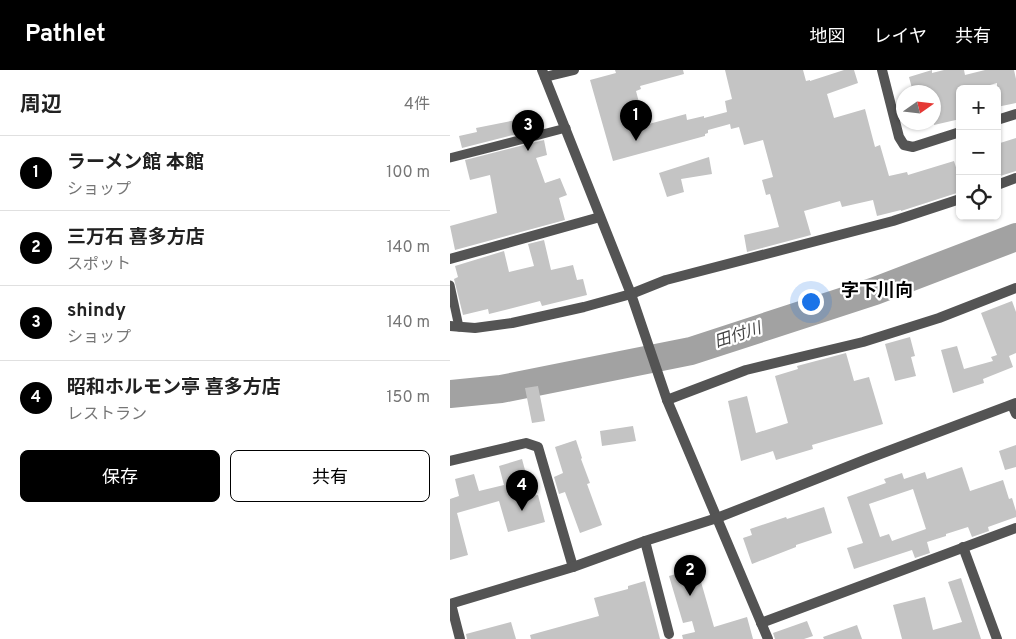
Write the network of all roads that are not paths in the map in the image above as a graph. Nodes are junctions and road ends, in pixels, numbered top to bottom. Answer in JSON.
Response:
{"nodes":[{"id":1,"x":574,"y":70,"type":"edge"},
{"id":2,"x":882,"y":70,"type":"edge"},
{"id":3,"x":543,"y":74,"type":"edge"},
{"id":4,"x":1016,"y":114,"type":"edge"},
{"id":5,"x":1001,"y":119,"type":"edge"},
{"id":6,"x":566,"y":128,"type":"junction"},
{"id":7,"x":956,"y":133,"type":"edge"},
{"id":8,"x":450,"y":158,"type":"edge"},
{"id":9,"x":1016,"y":178,"type":"edge"},
{"id":10,"x":1001,"y":184,"type":"edge"},
{"id":11,"x":956,"y":200,"type":"edge"},
{"id":12,"x":600,"y":217,"type":"junction"},
{"id":13,"x":450,"y":259,"type":"edge"},
{"id":14,"x":450,"y":285,"type":"edge"},
{"id":15,"x":1016,"y":288,"type":"edge"},
{"id":16,"x":631,"y":294,"type":"junction"},
{"id":17,"x":454,"y":326,"type":"edge"},
{"id":18,"x":667,"y":400,"type":"junction"},
{"id":19,"x":1015,"y":407,"type":"edge"},
{"id":20,"x":450,"y":461,"type":"edge"},
{"id":21,"x":717,"y":518,"type":"junction"},
{"id":22,"x":1016,"y":528,"type":"edge"},
{"id":23,"x":646,"y":541,"type":"junction"},
{"id":24,"x":963,"y":547,"type":"junction"},
{"id":25,"x":573,"y":567,"type":"junction"},
{"id":26,"x":450,"y":604,"type":"edge"},
{"id":27,"x":762,"y":623,"type":"junction"},
{"id":28,"x":669,"y":634,"type":"dead end"},
{"id":29,"x":460,"y":639,"type":"edge"},
{"id":30,"x":768,"y":639,"type":"edge"},
{"id":31,"x":997,"y":639,"type":"edge"}],
"edges":[{"from":1,"to":3,"type":"street"},
{"from":2,"to":7,"type":"street"},
{"from":3,"to":6,"type":"street"},
{"from":4,"to":5,"type":"street"},
{"from":6,"to":8,"type":"lane"},
{"from":6,"to":12,"type":"street"},
{"from":9,"to":10,"type":"street"},
{"from":11,"to":16,"type":"street"},
{"from":12,"to":13,"type":"street"},
{"from":12,"to":16,"type":"street"},
{"from":14,"to":17,"type":"lane"},
{"from":15,"to":18,"type":"street"},
{"from":16,"to":17,"type":"street"},
{"from":16,"to":18,"type":"street"},
{"from":18,"to":21,"type":"street"},
{"from":19,"to":21,"type":"street"},
{"from":20,"to":25,"type":"street"},
{"from":21,"to":23,"type":"street"},
{"from":21,"to":27,"type":"street"},
{"from":22,"to":24,"type":"street"},
{"from":23,"to":25,"type":"street"},
{"from":23,"to":28,"type":"street"},
{"from":24,"to":27,"type":"street"},
{"from":24,"to":31,"type":"street"},
{"from":25,"to":26,"type":"street"},
{"from":26,"to":29,"type":"street"},
{"from":27,"to":30,"type":"street"}]}
